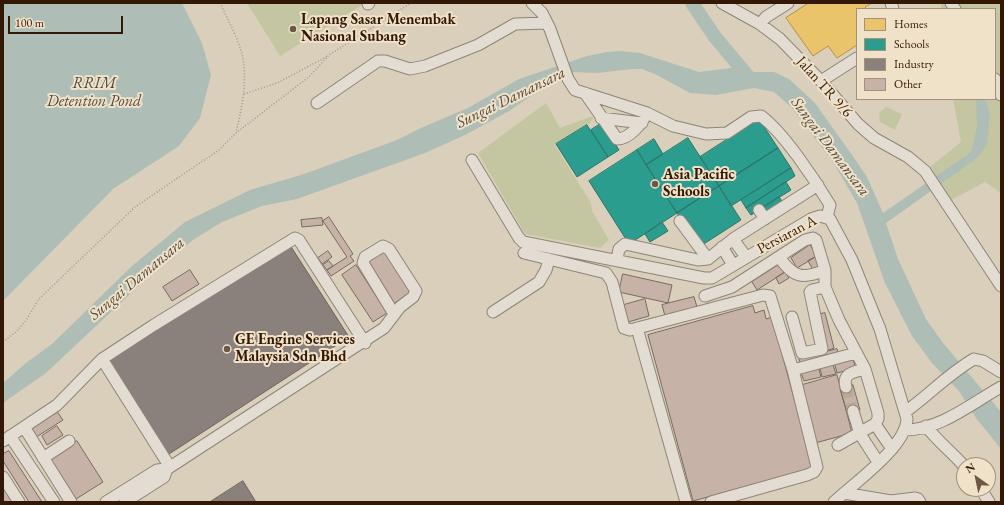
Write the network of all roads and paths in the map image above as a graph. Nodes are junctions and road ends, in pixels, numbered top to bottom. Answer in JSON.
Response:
{"nodes":[{"id":1,"x":220,"y":3,"type":"edge"},
{"id":2,"x":411,"y":3,"type":"edge"},
{"id":3,"x":532,"y":3,"type":"edge"},
{"id":4,"x":722,"y":3,"type":"edge"},
{"id":5,"x":788,"y":3,"type":"edge"},
{"id":6,"x":547,"y":23,"type":"junction"},
{"id":7,"x":760,"y":24,"type":"junction"},
{"id":8,"x":329,"y":55,"type":"junction"},
{"id":9,"x":856,"y":59,"type":"edge"},
{"id":10,"x":821,"y":81,"type":"junction"},
{"id":11,"x":996,"y":81,"type":"edge"},
{"id":12,"x":585,"y":93,"type":"junction"},
{"id":13,"x":244,"y":94,"type":"junction"},
{"id":14,"x":1001,"y":95,"type":"edge"},
{"id":15,"x":316,"y":103,"type":"dead end"},
{"id":16,"x":647,"y":113,"type":"junction"},
{"id":17,"x":601,"y":118,"type":"junction"},
{"id":18,"x":642,"y":123,"type":"junction"},
{"id":19,"x":236,"y":133,"type":"junction"},
{"id":20,"x":472,"y":160,"type":"dead end"},
{"id":21,"x":814,"y":188,"type":"junction"},
{"id":22,"x":827,"y":217,"type":"junction"},
{"id":23,"x":680,"y":221,"type":"dead end"},
{"id":24,"x":734,"y":239,"type":"junction"},
{"id":25,"x":722,"y":247,"type":"junction"},
{"id":26,"x":524,"y":253,"type":"dead end"},
{"id":27,"x":670,"y":254,"type":"junction"},
{"id":28,"x":779,"y":257,"type":"junction"},
{"id":29,"x":708,"y":258,"type":"junction"},
{"id":30,"x":746,"y":258,"type":"junction"},
{"id":31,"x":549,"y":259,"type":"junction"},
{"id":32,"x":617,"y":259,"type":"junction"},
{"id":33,"x":733,"y":265,"type":"junction"},
{"id":34,"x":666,"y":269,"type":"junction"},
{"id":35,"x":825,"y":270,"type":"junction"},
{"id":36,"x":1001,"y":286,"type":"edge"},
{"id":37,"x":825,"y":287,"type":"junction"},
{"id":38,"x":704,"y":296,"type":"dead end"},
{"id":39,"x":493,"y":312,"type":"dead end"},
{"id":40,"x":394,"y":314,"type":"junction"},
{"id":41,"x":792,"y":317,"type":"dead end"},
{"id":42,"x":637,"y":328,"type":"junction"},
{"id":43,"x":3,"y":342,"type":"edge"},
{"id":44,"x":365,"y":343,"type":"junction"},
{"id":45,"x":856,"y":353,"type":"junction"},
{"id":46,"x":102,"y":359,"type":"junction"},
{"id":47,"x":864,"y":369,"type":"junction"},
{"id":48,"x":793,"y":370,"type":"junction"},
{"id":49,"x":1001,"y":372,"type":"edge"},
{"id":50,"x":846,"y":387,"type":"tunnel mouth"},
{"id":51,"x":996,"y":390,"type":"edge"},
{"id":52,"x":853,"y":412,"type":"tunnel mouth"},
{"id":53,"x":905,"y":412,"type":"junction"},
{"id":54,"x":874,"y":424,"type":"junction"},
{"id":55,"x":926,"y":426,"type":"junction"},
{"id":56,"x":24,"y":427,"type":"junction"},
{"id":57,"x":905,"y":430,"type":"junction"},
{"id":58,"x":860,"y":434,"type":"junction"},
{"id":59,"x":7,"y":438,"type":"edge"},
{"id":60,"x":69,"y":441,"type":"dead end"},
{"id":61,"x":838,"y":445,"type":"dead end"},
{"id":62,"x":892,"y":448,"type":"junction"},
{"id":63,"x":956,"y":457,"type":"edge"},
{"id":64,"x":43,"y":458,"type":"junction"},
{"id":65,"x":878,"y":462,"type":"junction"},
{"id":66,"x":169,"y":468,"type":"junction"},
{"id":67,"x":3,"y":477,"type":"edge"},
{"id":68,"x":844,"y":493,"type":"junction"},
{"id":69,"x":19,"y":502,"type":"edge"},
{"id":70,"x":54,"y":502,"type":"edge"},
{"id":71,"x":71,"y":502,"type":"edge"},
{"id":72,"x":106,"y":502,"type":"edge"},
{"id":73,"x":125,"y":502,"type":"edge"},
{"id":74,"x":686,"y":502,"type":"edge"},
{"id":75,"x":711,"y":502,"type":"edge"},
{"id":76,"x":834,"y":502,"type":"edge"},
{"id":77,"x":920,"y":502,"type":"edge"}],
"edges":[{"from":1,"to":13,"type":"path"},
{"from":2,"to":8,"type":"path"},
{"from":3,"to":6,"type":"street"},
{"from":4,"to":7,"type":"street","name":"Jalan TR 9/6"},
{"from":5,"to":7,"type":"street"},
{"from":6,"to":12,"type":"street"},
{"from":6,"to":15,"type":"street"},
{"from":7,"to":10,"type":"street","name":"Jalan TR 9/6"},
{"from":8,"to":13,"type":"path"},
{"from":8,"to":19,"type":"path"},
{"from":9,"to":10,"type":"street"},
{"from":10,"to":36,"type":"street","name":"Jalan TR 9/6"},
{"from":11,"to":14,"type":"street"},
{"from":12,"to":16,"type":"street"},
{"from":12,"to":17,"type":"street"},
{"from":13,"to":19,"type":"path"},
{"from":16,"to":18,"type":"street"},
{"from":16,"to":21,"type":"street"},
{"from":17,"to":18,"type":"street"},
{"from":17,"to":18,"type":"street"},
{"from":19,"to":43,"type":"path"},
{"from":20,"to":32,"type":"street","name":"Persiaran A"},
{"from":21,"to":22,"type":"street"},
{"from":21,"to":24,"type":"street"},
{"from":22,"to":30,"type":"street","name":"Persiaran A"},
{"from":22,"to":53,"type":"street","name":"Persiaran A"},
{"from":23,"to":29,"type":"street"},
{"from":24,"to":25,"type":"street"},
{"from":24,"to":30,"type":"street"},
{"from":25,"to":29,"type":"street"},
{"from":25,"to":33,"type":"street"},
{"from":26,"to":31,"type":"street"},
{"from":27,"to":29,"type":"street"},
{"from":27,"to":32,"type":"street"},
{"from":27,"to":34,"type":"street"},
{"from":28,"to":35,"type":"street"},
{"from":28,"to":35,"type":"street"},
{"from":28,"to":38,"type":"street"},
{"from":30,"to":33,"type":"street","name":"Persiaran A"},
{"from":31,"to":39,"type":"street"},
{"from":31,"to":42,"type":"street"},
{"from":32,"to":34,"type":"street","name":"Persiaran A"},
{"from":33,"to":34,"type":"street","name":"Persiaran A"},
{"from":35,"to":37,"type":"street"},
{"from":37,"to":41,"type":"street"},
{"from":37,"to":45,"type":"street"},
{"from":40,"to":40,"type":"street"},
{"from":40,"to":44,"type":"street"},
{"from":42,"to":48,"type":"street"},
{"from":42,"to":74,"type":"street"},
{"from":44,"to":46,"type":"street"},
{"from":44,"to":66,"type":"street"},
{"from":45,"to":47,"type":"street"},
{"from":45,"to":48,"type":"street"},
{"from":46,"to":56,"type":"street"},
{"from":46,"to":66,"type":"street"},
{"from":47,"to":50,"type":"street"},
{"from":47,"to":54,"type":"street"},
{"from":48,"to":75,"type":"street"},
{"from":49,"to":53,"type":"street"},
{"from":51,"to":55,"type":"street"},
{"from":52,"to":58,"type":"street"},
{"from":53,"to":57,"type":"street","name":"Persiaran A"},
{"from":54,"to":58,"type":"street"},
{"from":54,"to":62,"type":"street"},
{"from":55,"to":57,"type":"street"},
{"from":55,"to":63,"type":"street"},
{"from":56,"to":59,"type":"street"},
{"from":56,"to":64,"type":"street"},
{"from":57,"to":62,"type":"street"},
{"from":58,"to":61,"type":"street"},
{"from":58,"to":65,"type":"street"},
{"from":59,"to":70,"type":"street"},
{"from":60,"to":64,"type":"street"},
{"from":62,"to":65,"type":"street"},
{"from":64,"to":71,"type":"street"},
{"from":65,"to":68,"type":"street"},
{"from":66,"to":72,"type":"street"},
{"from":66,"to":73,"type":"street"},
{"from":67,"to":69,"type":"street"},
{"from":68,"to":76,"type":"street"},
{"from":68,"to":77,"type":"street"}]}
